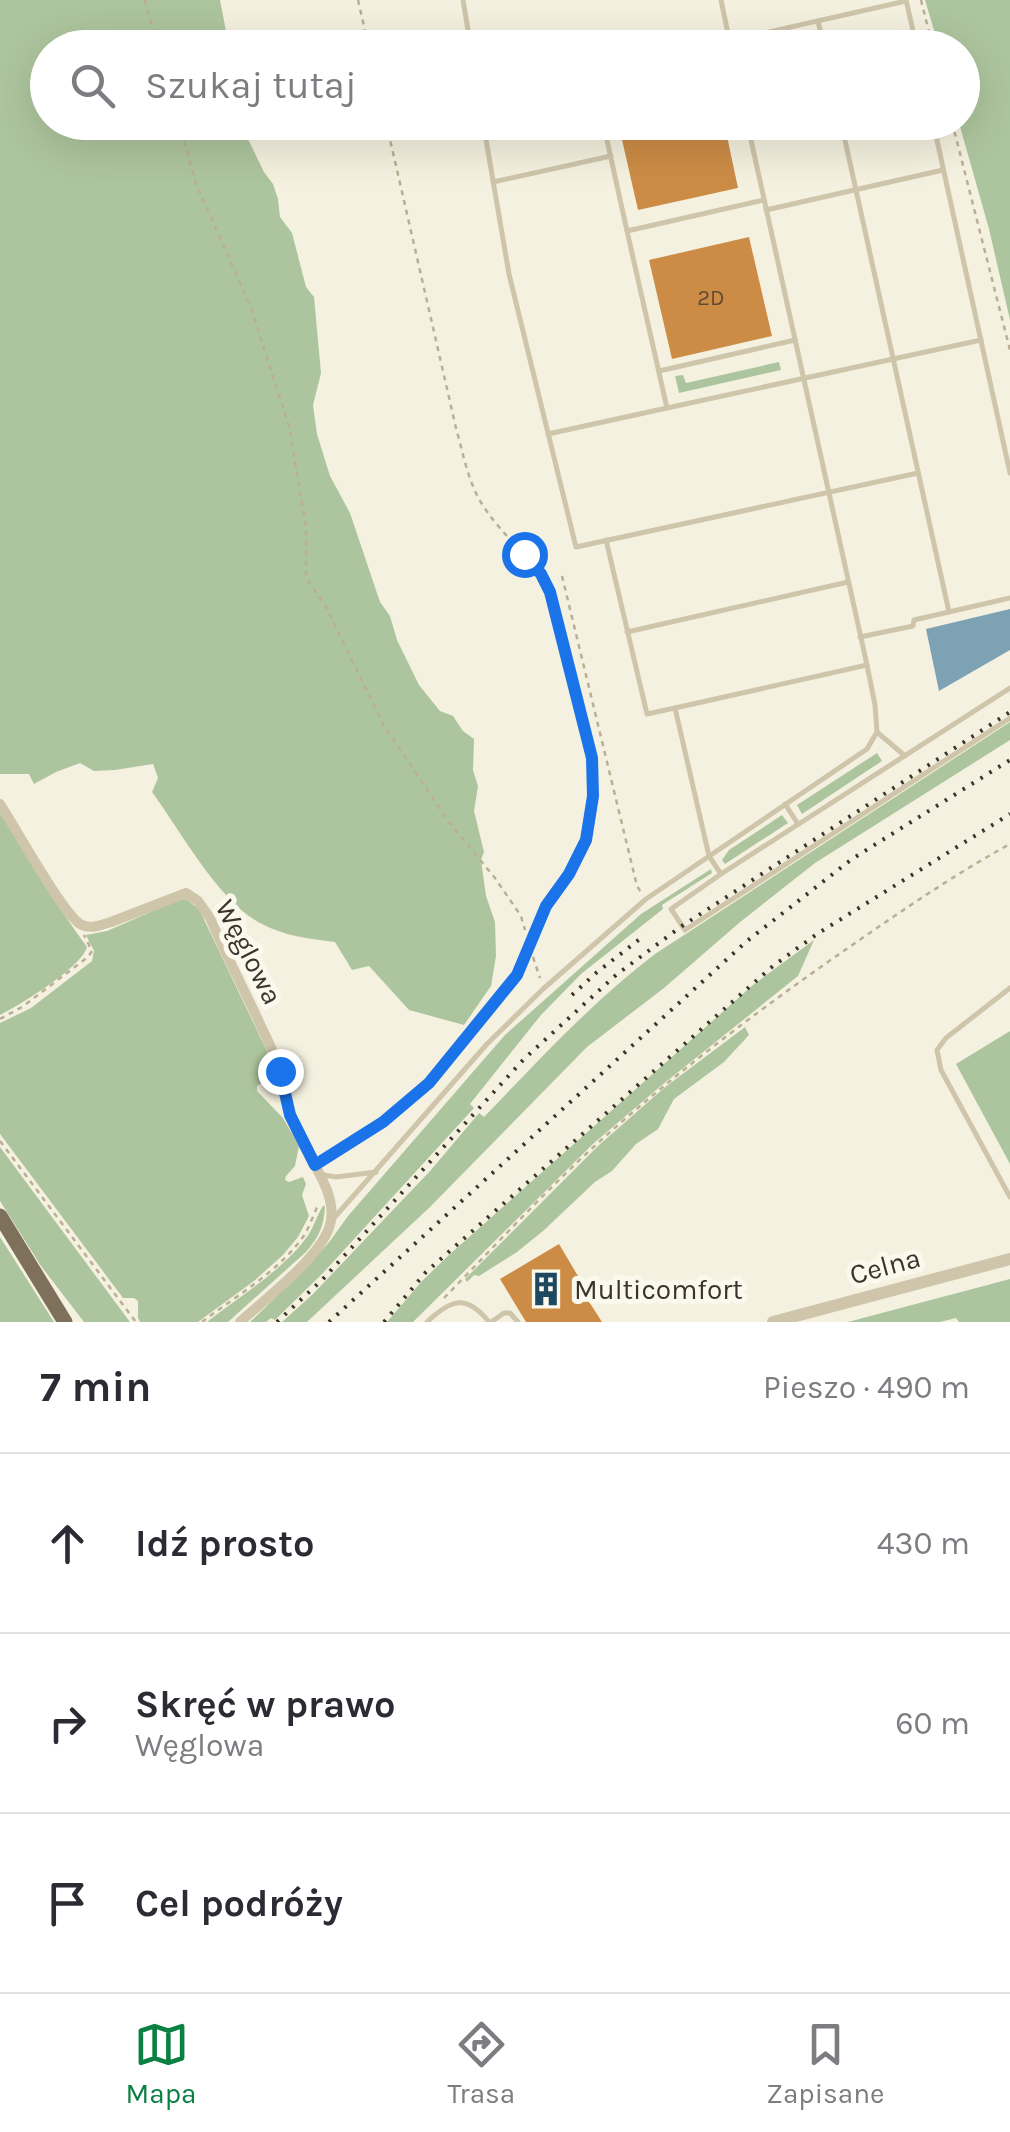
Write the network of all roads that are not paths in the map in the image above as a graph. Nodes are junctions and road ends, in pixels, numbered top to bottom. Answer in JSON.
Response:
{"nodes":[{"id":1,"x":463,"y":0,"type":"edge"},
{"id":2,"x":721,"y":0,"type":"edge"},
{"id":3,"x":906,"y":0,"type":"edge"},
{"id":4,"x":818,"y":21,"type":"junction"},
{"id":5,"x":468,"y":30,"type":"edge"},
{"id":6,"x":727,"y":30,"type":"edge"},
{"id":7,"x":784,"y":30,"type":"edge"},
{"id":8,"x":820,"y":30,"type":"edge"},
{"id":9,"x":913,"y":30,"type":"edge"},
{"id":10,"x":486,"y":140,"type":"edge"},
{"id":11,"x":607,"y":140,"type":"edge"},
{"id":12,"x":752,"y":140,"type":"edge"},
{"id":13,"x":845,"y":140,"type":"edge"},
{"id":14,"x":937,"y":140,"type":"edge"},
{"id":15,"x":610,"y":156,"type":"junction"},
{"id":16,"x":944,"y":170,"type":"junction"},
{"id":17,"x":493,"y":182,"type":"junction"},
{"id":18,"x":856,"y":190,"type":"junction"},
{"id":19,"x":764,"y":200,"type":"junction"},
{"id":20,"x":766,"y":210,"type":"junction"},
{"id":21,"x":627,"y":231,"type":"junction"},
{"id":22,"x":795,"y":340,"type":"junction"},
{"id":23,"x":981,"y":340,"type":"junction"},
{"id":24,"x":893,"y":360,"type":"junction"},
{"id":25,"x":659,"y":372,"type":"junction"},
{"id":26,"x":803,"y":378,"type":"junction"},
{"id":27,"x":668,"y":408,"type":"junction"},
{"id":28,"x":548,"y":434,"type":"junction"},
{"id":29,"x":918,"y":473,"type":"junction"},
{"id":30,"x":1010,"y":473,"type":"edge"},
{"id":31,"x":828,"y":492,"type":"junction"},
{"id":32,"x":606,"y":540,"type":"junction"},
{"id":33,"x":848,"y":582,"type":"junction"},
{"id":34,"x":1010,"y":598,"type":"edge"},
{"id":35,"x":949,"y":612,"type":"junction"},
{"id":36,"x":627,"y":632,"type":"junction"},
{"id":37,"x":860,"y":637,"type":"junction"},
{"id":38,"x":867,"y":664,"type":"junction"},
{"id":39,"x":1010,"y":688,"type":"edge"},
{"id":40,"x":675,"y":708,"type":"junction"},
{"id":41,"x":1010,"y":718,"type":"edge"},
{"id":42,"x":877,"y":732,"type":"junction"},
{"id":43,"x":905,"y":756,"type":"junction"},
{"id":44,"x":0,"y":804,"type":"edge"},
{"id":45,"x":785,"y":804,"type":"junction"},
{"id":46,"x":798,"y":824,"type":"junction"},
{"id":47,"x":709,"y":856,"type":"junction"},
{"id":48,"x":721,"y":874,"type":"junction"},
{"id":49,"x":546,"y":906,"type":"road end"},
{"id":50,"x":1010,"y":988,"type":"edge"},
{"id":51,"x":318,"y":1170,"type":"junction"},
{"id":52,"x":376,"y":1172,"type":"junction"},
{"id":53,"x":1010,"y":1198,"type":"edge"},
{"id":54,"x":0,"y":1216,"type":"edge"},
{"id":55,"x":332,"y":1220,"type":"junction"},
{"id":56,"x":1010,"y":1260,"type":"edge"},
{"id":57,"x":68,"y":1322,"type":"edge"},
{"id":58,"x":240,"y":1322,"type":"edge"},
{"id":59,"x":427,"y":1322,"type":"edge"},
{"id":60,"x":490,"y":1322,"type":"edge"},
{"id":61,"x":518,"y":1322,"type":"edge"},
{"id":62,"x":773,"y":1322,"type":"edge"}],
"edges":[{"from":1,"to":5,"type":"lane"},
{"from":2,"to":6,"type":"lane"},
{"from":3,"to":4,"type":"lane"},
{"from":3,"to":9,"type":"lane"},
{"from":4,"to":7,"type":"lane"},
{"from":4,"to":8,"type":"lane"},
{"from":10,"to":17,"type":"lane"},
{"from":11,"to":15,"type":"lane"},
{"from":12,"to":19,"type":"lane"},
{"from":13,"to":18,"type":"lane"},
{"from":14,"to":16,"type":"lane"},
{"from":15,"to":17,"type":"lane"},
{"from":15,"to":21,"type":"lane"},
{"from":16,"to":18,"type":"lane"},
{"from":16,"to":23,"type":"lane"},
{"from":17,"to":28,"type":"lane"},
{"from":18,"to":20,"type":"lane"},
{"from":18,"to":24,"type":"lane"},
{"from":19,"to":20,"type":"lane"},
{"from":19,"to":21,"type":"lane"},
{"from":20,"to":22,"type":"lane"},
{"from":21,"to":25,"type":"lane"},
{"from":22,"to":25,"type":"lane"},
{"from":22,"to":26,"type":"lane"},
{"from":23,"to":24,"type":"lane"},
{"from":23,"to":30,"type":"lane"},
{"from":24,"to":26,"type":"lane"},
{"from":24,"to":29,"type":"lane"},
{"from":25,"to":27,"type":"lane"},
{"from":26,"to":27,"type":"lane"},
{"from":26,"to":31,"type":"lane"},
{"from":27,"to":28,"type":"lane"},
{"from":28,"to":32,"type":"lane"},
{"from":29,"to":31,"type":"lane"},
{"from":29,"to":35,"type":"lane"},
{"from":31,"to":32,"type":"lane"},
{"from":31,"to":33,"type":"lane"},
{"from":32,"to":36,"type":"lane"},
{"from":33,"to":36,"type":"lane"},
{"from":33,"to":37,"type":"lane"},
{"from":34,"to":35,"type":"lane"},
{"from":35,"to":37,"type":"lane"},
{"from":36,"to":40,"type":"lane"},
{"from":37,"to":38,"type":"lane"},
{"from":38,"to":40,"type":"lane"},
{"from":38,"to":42,"type":"lane"},
{"from":39,"to":43,"type":"lane"},
{"from":40,"to":47,"type":"lane"},
{"from":41,"to":48,"type":"lane"},
{"from":42,"to":43,"type":"lane"},
{"from":42,"to":45,"type":"lane"},
{"from":43,"to":46,"type":"lane"},
{"from":44,"to":51,"type":"street","name":"Węglowa"},
{"from":45,"to":46,"type":"lane"},
{"from":45,"to":47,"type":"lane"},
{"from":46,"to":48,"type":"lane"},
{"from":47,"to":48,"type":"lane"},
{"from":47,"to":52,"type":"lane"},
{"from":49,"to":51,"type":"lane"},
{"from":50,"to":53,"type":"lane"},
{"from":51,"to":52,"type":"lane"},
{"from":51,"to":55,"type":"street","name":"Węglowa"},
{"from":52,"to":55,"type":"lane"},
{"from":54,"to":57,"type":"main road"},
{"from":55,"to":58,"type":"street"},
{"from":56,"to":62,"type":"street","name":"Celna"},
{"from":59,"to":60,"type":"lane"},
{"from":60,"to":61,"type":"lane"}]}
